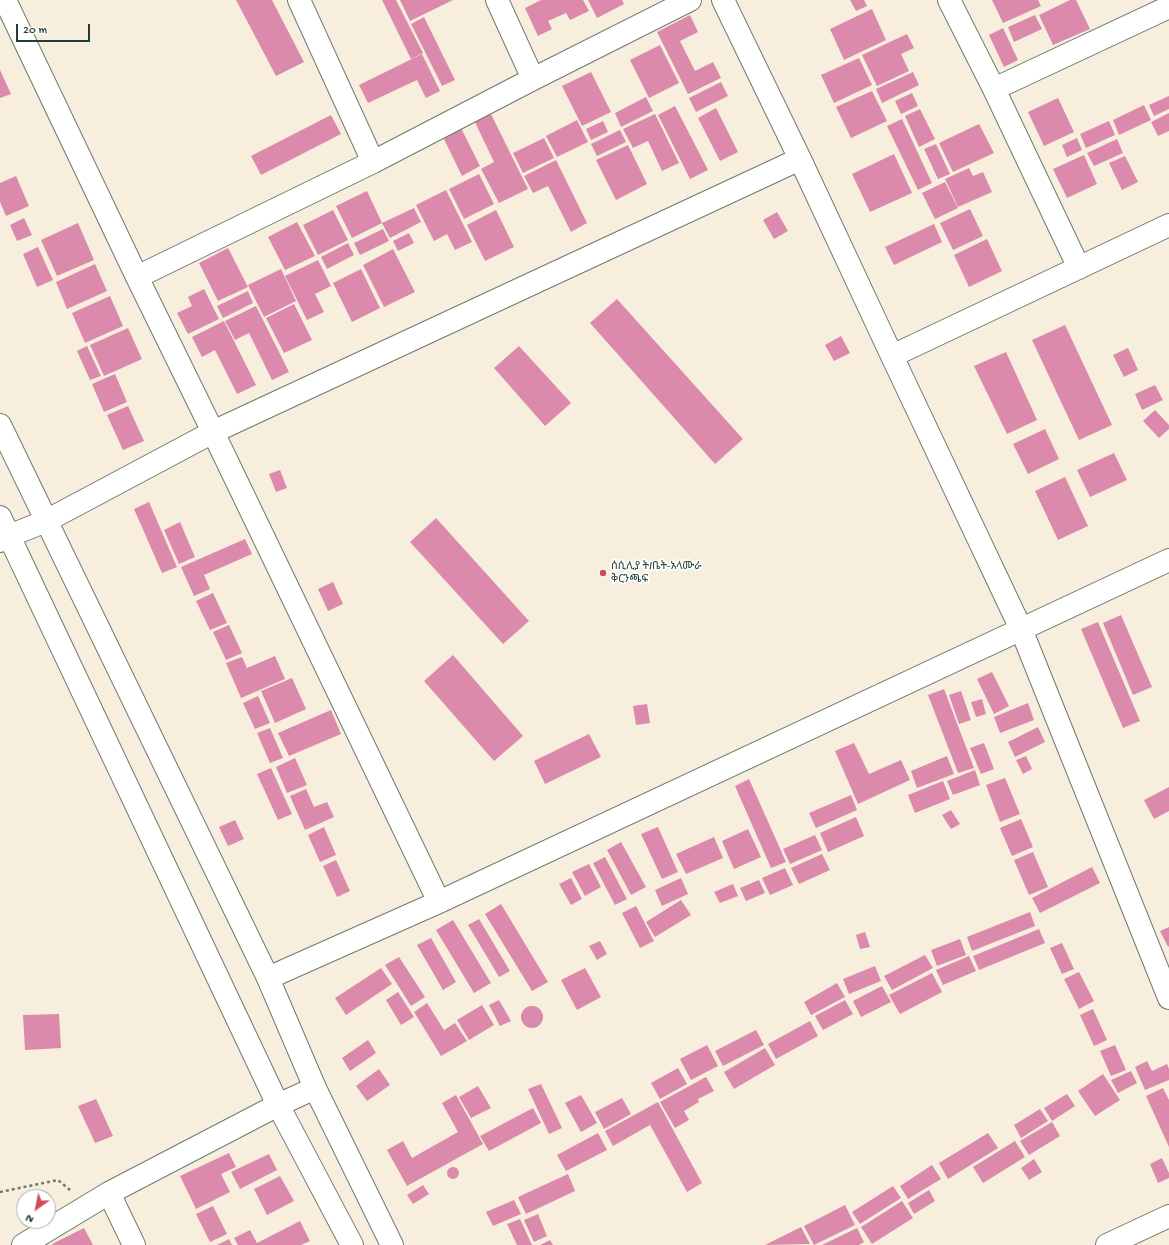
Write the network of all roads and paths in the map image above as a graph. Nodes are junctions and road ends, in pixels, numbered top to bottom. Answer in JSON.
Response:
{"nodes":[{"id":1,"x":5,"y":0,"type":"edge"},
{"id":2,"x":299,"y":0,"type":"edge"},
{"id":3,"x":497,"y":0,"type":"edge"},
{"id":4,"x":690,"y":0,"type":"edge"},
{"id":5,"x":723,"y":0,"type":"edge"},
{"id":6,"x":949,"y":0,"type":"edge"},
{"id":7,"x":1167,"y":0,"type":"edge"},
{"id":8,"x":1169,"y":6,"type":"edge"},
{"id":9,"x":533,"y":79,"type":"junction"},
{"id":10,"x":994,"y":89,"type":"junction"},
{"id":11,"x":800,"y":159,"type":"junction"},
{"id":12,"x":373,"y":162,"type":"junction"},
{"id":13,"x":1169,"y":225,"type":"edge"},
{"id":14,"x":1079,"y":268,"type":"junction"},
{"id":15,"x":137,"y":277,"type":"junction"},
{"id":16,"x":892,"y":356,"type":"junction"},
{"id":17,"x":0,"y":425,"type":"edge"},
{"id":18,"x":214,"y":432,"type":"junction"},
{"id":19,"x":46,"y":521,"type":"junction"},
{"id":20,"x":3,"y":531,"type":"edge"},
{"id":21,"x":1169,"y":560,"type":"edge"},
{"id":22,"x":1021,"y":629,"type":"junction"},
{"id":23,"x":440,"y":902,"type":"junction"},
{"id":24,"x":268,"y":978,"type":"junction"},
{"id":25,"x":1169,"y":998,"type":"edge"},
{"id":26,"x":315,"y":1088,"type":"junction"},
{"id":27,"x":278,"y":1105,"type":"junction"},
{"id":28,"x":0,"y":1192,"type":"edge"},
{"id":29,"x":109,"y":1193,"type":"junction"},
{"id":30,"x":89,"y":1206,"type":"junction"},
{"id":31,"x":1169,"y":1216,"type":"edge"},
{"id":32,"x":23,"y":1245,"type":"edge"},
{"id":33,"x":134,"y":1245,"type":"edge"},
{"id":34,"x":352,"y":1245,"type":"edge"},
{"id":35,"x":392,"y":1245,"type":"edge"},
{"id":36,"x":1107,"y":1245,"type":"edge"}],
"edges":[{"from":1,"to":15,"type":"street"},
{"from":2,"to":12,"type":"street"},
{"from":3,"to":9,"type":"street"},
{"from":4,"to":9,"type":"street"},
{"from":5,"to":11,"type":"street"},
{"from":6,"to":10,"type":"street"},
{"from":7,"to":8,"type":"street"},
{"from":8,"to":10,"type":"street"},
{"from":9,"to":12,"type":"street"},
{"from":10,"to":14,"type":"street"},
{"from":11,"to":16,"type":"street"},
{"from":11,"to":18,"type":"street"},
{"from":12,"to":15,"type":"street"},
{"from":13,"to":14,"type":"street"},
{"from":14,"to":16,"type":"street"},
{"from":15,"to":18,"type":"street"},
{"from":16,"to":22,"type":"street"},
{"from":17,"to":19,"type":"street"},
{"from":18,"to":19,"type":"street"},
{"from":18,"to":23,"type":"street"},
{"from":19,"to":20,"type":"street"},
{"from":19,"to":24,"type":"street"},
{"from":20,"to":27,"type":"street"},
{"from":21,"to":22,"type":"street"},
{"from":22,"to":23,"type":"street"},
{"from":22,"to":25,"type":"street"},
{"from":23,"to":24,"type":"street"},
{"from":24,"to":26,"type":"street"},
{"from":26,"to":27,"type":"street"},
{"from":26,"to":35,"type":"street"},
{"from":27,"to":29,"type":"street"},
{"from":27,"to":34,"type":"street"},
{"from":28,"to":30,"type":"path"},
{"from":29,"to":30,"type":"street"},
{"from":29,"to":33,"type":"street"},
{"from":30,"to":32,"type":"street"},
{"from":31,"to":36,"type":"street"}]}
